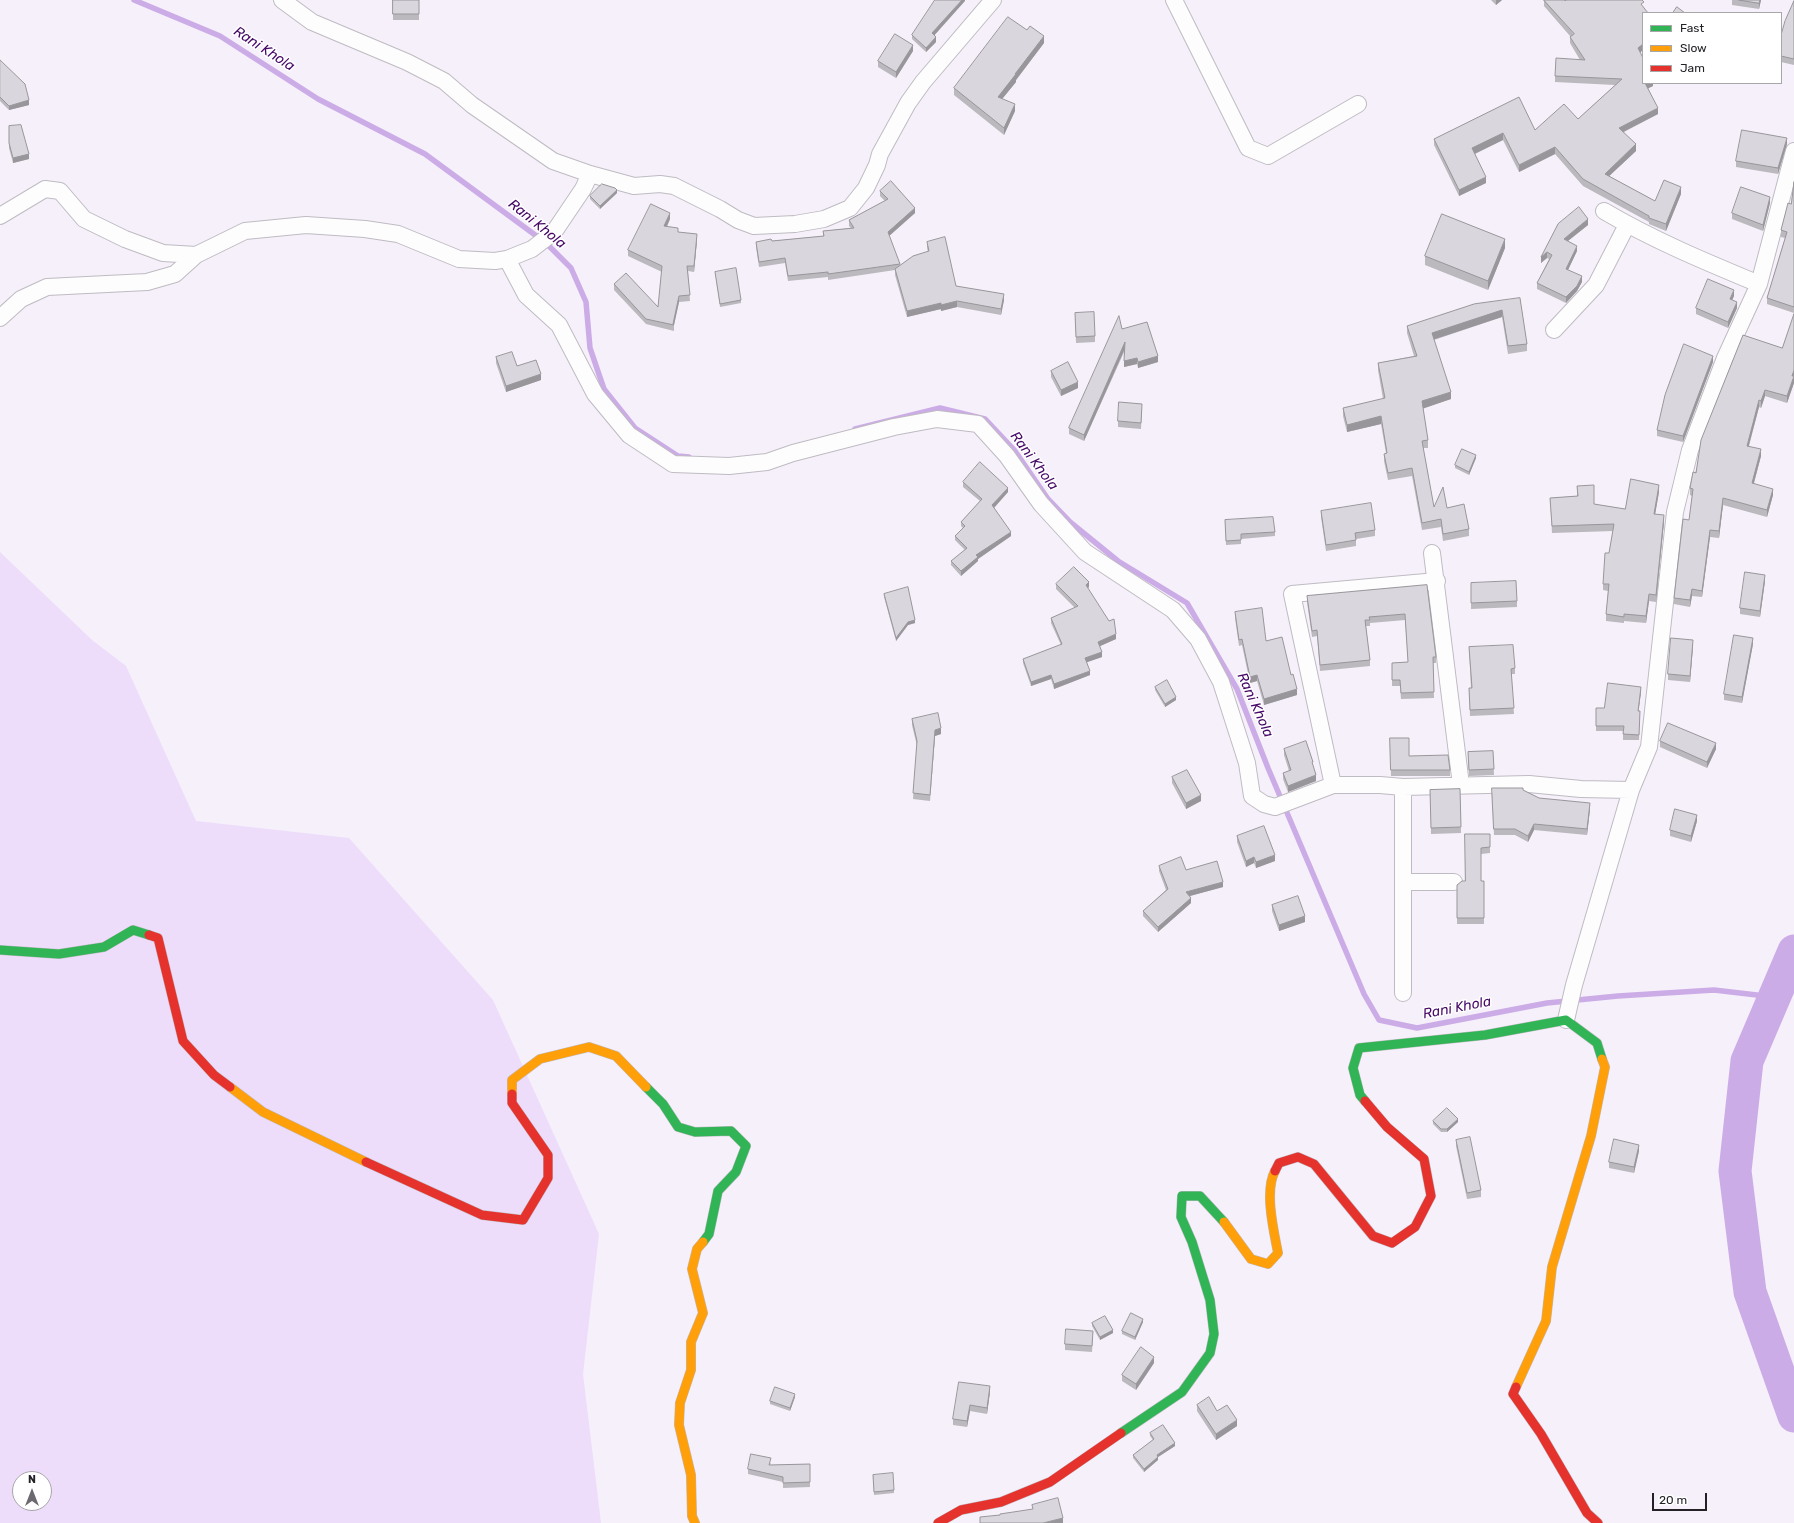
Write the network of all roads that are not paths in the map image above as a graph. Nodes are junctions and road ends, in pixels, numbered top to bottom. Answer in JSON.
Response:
{"nodes":[{"id":1,"x":282,"y":0,"type":"edge"},
{"id":2,"x":993,"y":0,"type":"edge"},
{"id":3,"x":1174,"y":0,"type":"edge"},
{"id":4,"x":1358,"y":104,"type":"dead end"},
{"id":5,"x":1794,"y":151,"type":"edge"},
{"id":6,"x":590,"y":174,"type":"junction"},
{"id":7,"x":1604,"y":211,"type":"dead end"},
{"id":8,"x":0,"y":216,"type":"edge"},
{"id":9,"x":1627,"y":225,"type":"junction"},
{"id":10,"x":196,"y":255,"type":"junction"},
{"id":11,"x":507,"y":259,"type":"junction"},
{"id":12,"x":1759,"y":284,"type":"junction"},
{"id":13,"x":0,"y":318,"type":"edge"},
{"id":14,"x":1554,"y":330,"type":"dead end"},
{"id":15,"x":1432,"y":553,"type":"dead end"},
{"id":16,"x":1437,"y":581,"type":"junction"},
{"id":17,"x":1333,"y":785,"type":"junction"},
{"id":18,"x":1461,"y":785,"type":"junction"},
{"id":19,"x":1403,"y":787,"type":"junction"},
{"id":20,"x":1631,"y":790,"type":"junction"},
{"id":21,"x":1403,"y":882,"type":"junction"},
{"id":22,"x":1454,"y":882,"type":"dead end"},
{"id":23,"x":0,"y":950,"type":"edge"},
{"id":24,"x":1403,"y":993,"type":"dead end"},
{"id":25,"x":1568,"y":1014,"type":"junction"},
{"id":26,"x":695,"y":1523,"type":"edge"},
{"id":27,"x":938,"y":1523,"type":"edge"},
{"id":28,"x":1598,"y":1523,"type":"edge"}],
"edges":[{"from":1,"to":6,"type":"street"},
{"from":2,"to":6,"type":"street"},
{"from":3,"to":4,"type":"street"},
{"from":5,"to":12,"type":"street"},
{"from":6,"to":11,"type":"street"},
{"from":7,"to":9,"type":"street"},
{"from":8,"to":10,"type":"street"},
{"from":9,"to":12,"type":"street"},
{"from":9,"to":14,"type":"street"},
{"from":10,"to":11,"type":"street"},
{"from":10,"to":13,"type":"street"},
{"from":11,"to":17,"type":"street"},
{"from":12,"to":20,"type":"street"},
{"from":15,"to":16,"type":"street"},
{"from":16,"to":17,"type":"street"},
{"from":16,"to":18,"type":"street"},
{"from":17,"to":19,"type":"street"},
{"from":18,"to":19,"type":"street"},
{"from":18,"to":20,"type":"street"},
{"from":19,"to":21,"type":"street"},
{"from":20,"to":25,"type":"street"},
{"from":21,"to":22,"type":"street"},
{"from":21,"to":24,"type":"street"},
{"from":23,"to":26,"type":"street"},
{"from":25,"to":27,"type":"street"},
{"from":25,"to":28,"type":"street"}]}
